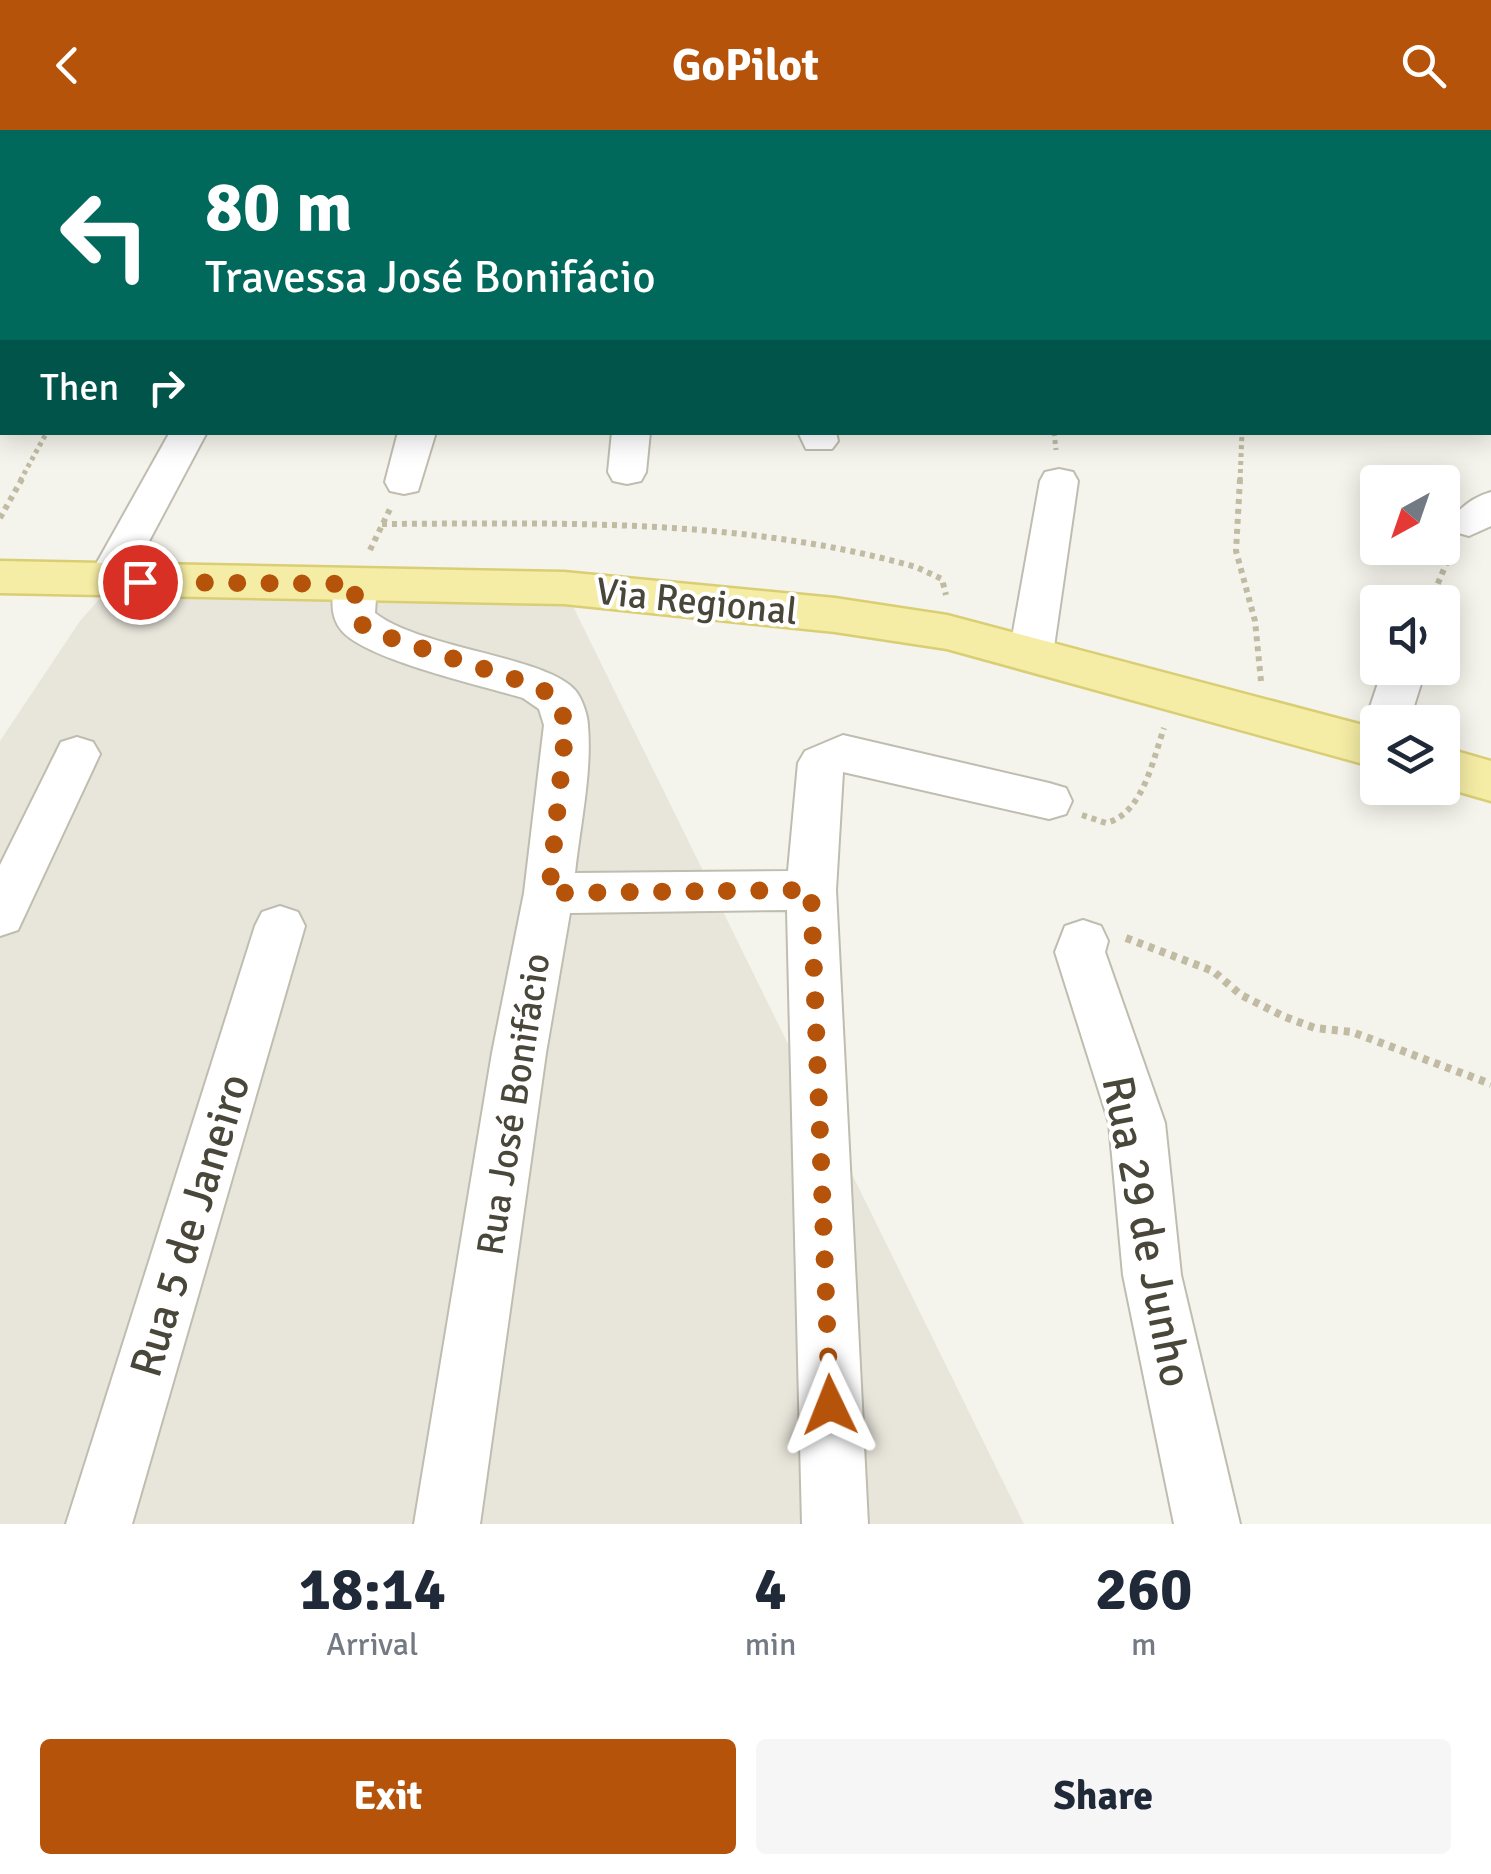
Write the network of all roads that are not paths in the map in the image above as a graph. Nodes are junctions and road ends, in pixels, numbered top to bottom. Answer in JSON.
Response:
{"nodes":[{"id":1,"x":187,"y":435,"type":"edge"},
{"id":2,"x":417,"y":435,"type":"edge"},
{"id":3,"x":631,"y":435,"type":"edge"},
{"id":4,"x":627,"y":472,"type":"dead end"},
{"id":5,"x":1059,"y":481,"type":"dead end"},
{"id":6,"x":404,"y":482,"type":"dead end"},
{"id":7,"x":0,"y":577,"type":"edge"},
{"id":8,"x":108,"y":582,"type":"junction"},
{"id":9,"x":356,"y":584,"type":"junction"},
{"id":10,"x":1031,"y":654,"type":"junction"},
{"id":11,"x":1360,"y":744,"type":"edge"},
{"id":12,"x":77,"y":754,"type":"dead end"},
{"id":13,"x":1460,"y":772,"type":"edge"},
{"id":14,"x":1491,"y":781,"type":"edge"},
{"id":15,"x":1049,"y":801,"type":"road end"},
{"id":16,"x":811,"y":890,"type":"junction"},
{"id":17,"x":549,"y":893,"type":"junction"},
{"id":18,"x":0,"y":916,"type":"edge"},
{"id":19,"x":280,"y":926,"type":"dead end"},
{"id":20,"x":1083,"y":941,"type":"road end"},
{"id":21,"x":98,"y":1524,"type":"edge"},
{"id":22,"x":447,"y":1524,"type":"edge"},
{"id":23,"x":835,"y":1524,"type":"edge"},
{"id":24,"x":1207,"y":1524,"type":"edge"}],
"edges":[{"from":1,"to":8,"type":"street"},
{"from":2,"to":6,"type":"street"},
{"from":3,"to":4,"type":"street"},
{"from":5,"to":10,"type":"street"},
{"from":7,"to":8,"type":"main road","name":"Via Regional"},
{"from":8,"to":9,"type":"main road","name":"Via Regional"},
{"from":9,"to":10,"type":"main road","name":"Via Regional"},
{"from":9,"to":17,"type":"street","name":"Rua José Bonifácio"},
{"from":10,"to":11,"type":"main road","name":"Via Regional"},
{"from":12,"to":18,"type":"street"},
{"from":13,"to":14,"type":"main road"},
{"from":15,"to":16,"type":"street"},
{"from":16,"to":17,"type":"street"},
{"from":16,"to":23,"type":"street"},
{"from":17,"to":22,"type":"street","name":"Rua José Bonifácio"},
{"from":19,"to":21,"type":"street","name":"Rua 5 de Janeiro"},
{"from":20,"to":24,"type":"street","name":"Rua 29 de Junho"}]}
